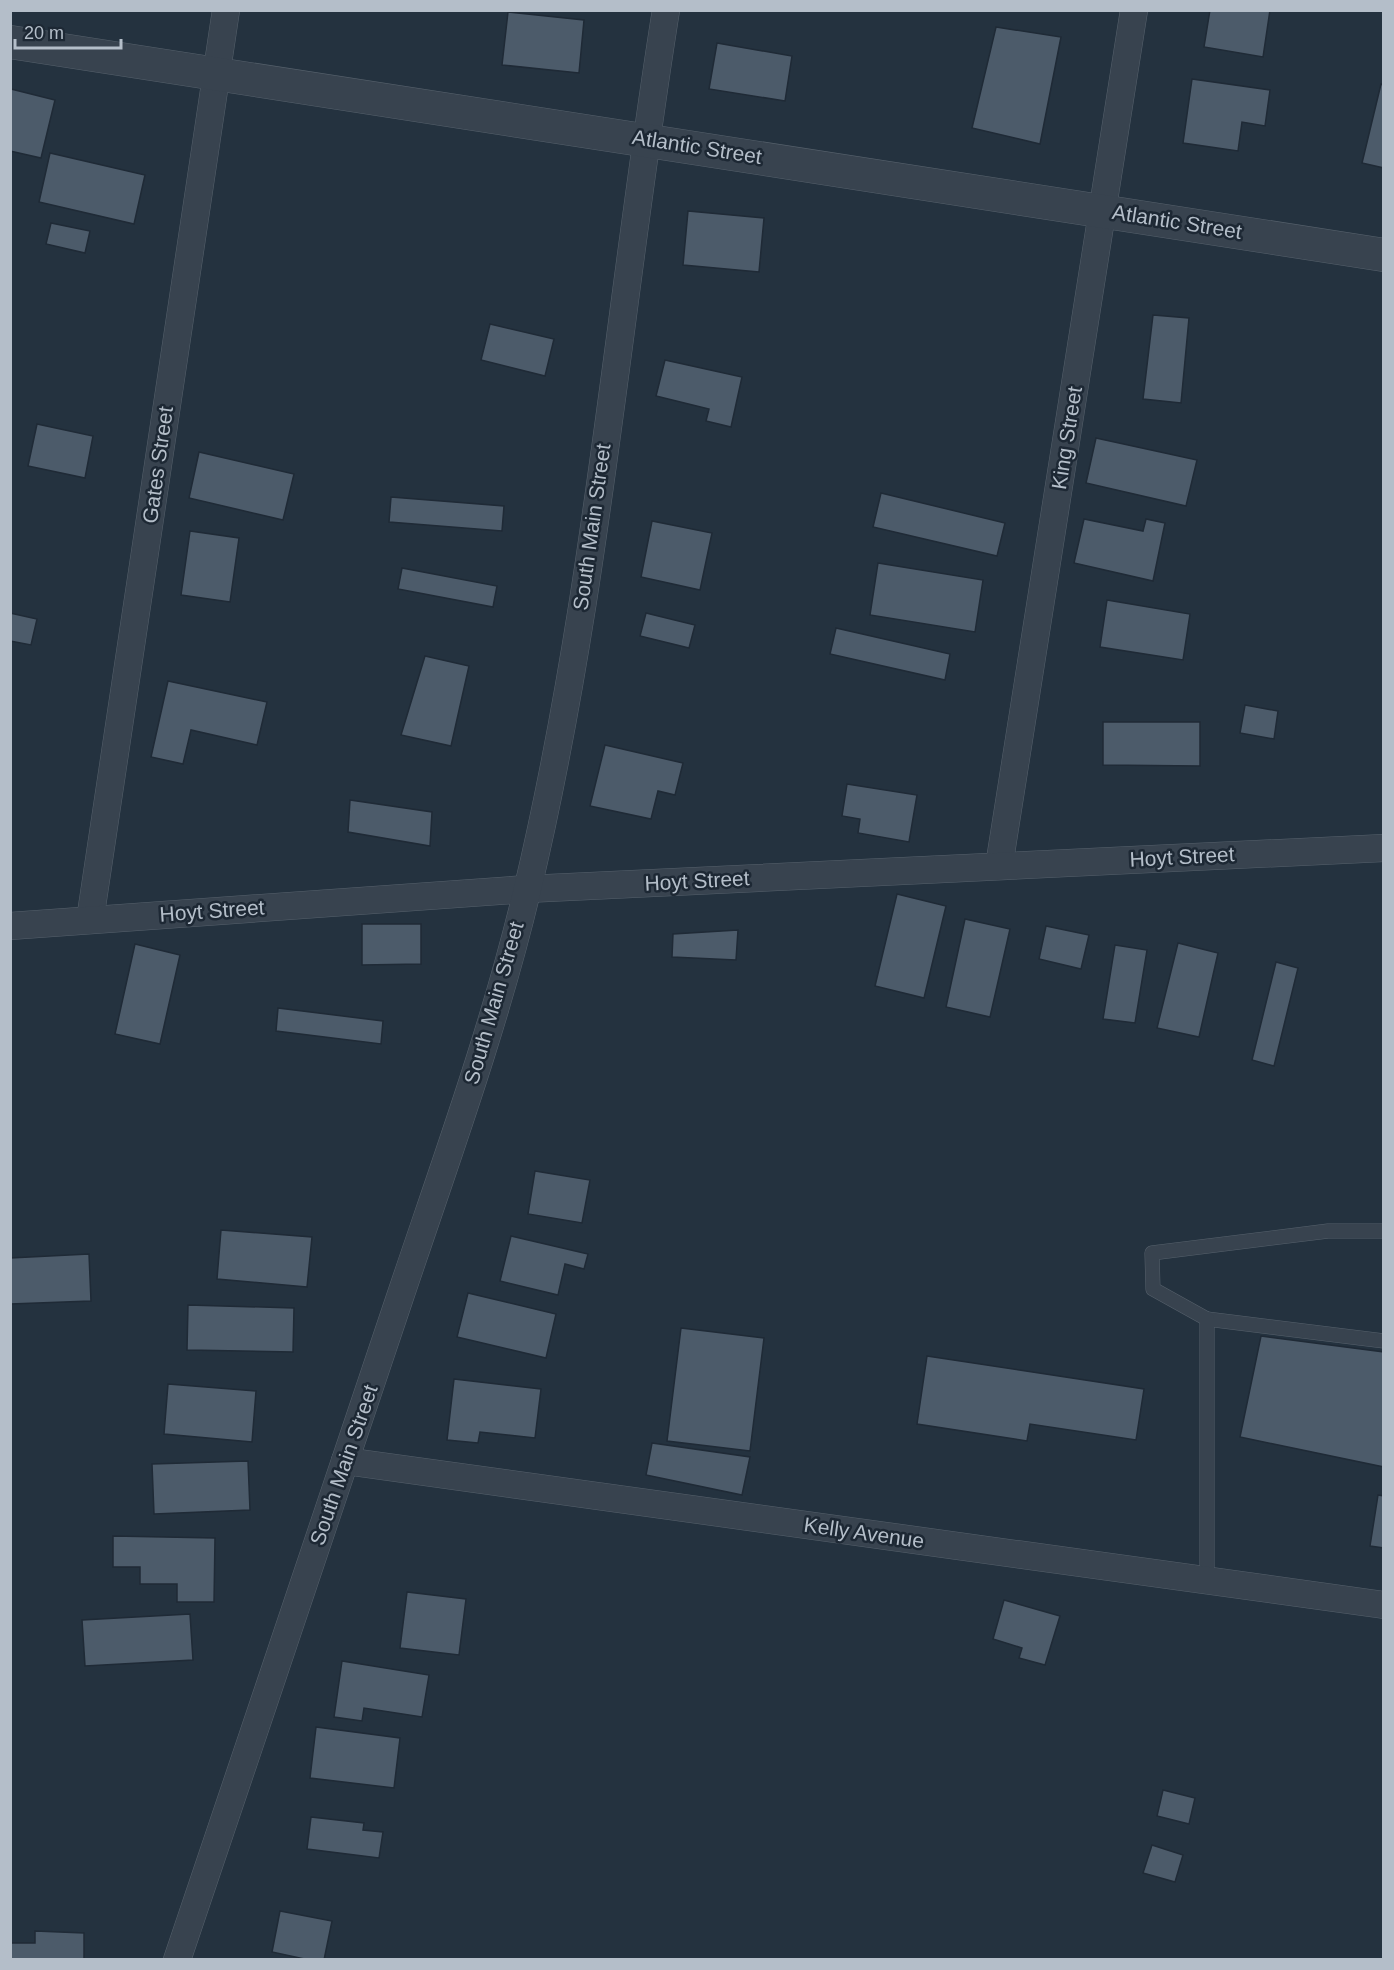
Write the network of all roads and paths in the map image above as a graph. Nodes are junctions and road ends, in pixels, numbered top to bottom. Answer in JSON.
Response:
{"nodes":[{"id":1,"x":226,"y":10,"type":"edge"},
{"id":2,"x":666,"y":10,"type":"edge"},
{"id":3,"x":1134,"y":10,"type":"edge"},
{"id":4,"x":10,"y":42,"type":"edge"},
{"id":5,"x":216,"y":75,"type":"junction"},
{"id":6,"x":647,"y":139,"type":"junction"},
{"id":7,"x":1102,"y":210,"type":"junction"},
{"id":8,"x":1383,"y":255,"type":"edge"},
{"id":9,"x":1383,"y":848,"type":"edge"},
{"id":10,"x":999,"y":866,"type":"junction"},
{"id":11,"x":527,"y":889,"type":"junction"},
{"id":12,"x":90,"y":920,"type":"junction"},
{"id":13,"x":10,"y":926,"type":"edge"},
{"id":14,"x":1383,"y":1230,"type":"edge"},
{"id":15,"x":1207,"y":1319,"type":"junction"},
{"id":16,"x":1383,"y":1341,"type":"edge"},
{"id":17,"x":345,"y":1461,"type":"junction"},
{"id":18,"x":1207,"y":1580,"type":"junction"},
{"id":19,"x":1383,"y":1605,"type":"edge"},
{"id":20,"x":177,"y":1959,"type":"edge"}],
"edges":[{"from":1,"to":5,"type":"street","name":"Gates Street"},
{"from":2,"to":6,"type":"street","name":"South Main Street"},
{"from":3,"to":7,"type":"street","name":"King Street"},
{"from":4,"to":5,"type":"street","name":"Atlantic Street"},
{"from":5,"to":6,"type":"street","name":"Atlantic Street"},
{"from":5,"to":12,"type":"street","name":"Gates Street"},
{"from":6,"to":7,"type":"street","name":"Atlantic Street"},
{"from":6,"to":11,"type":"street","name":"South Main Street"},
{"from":7,"to":8,"type":"street","name":"Atlantic Street"},
{"from":7,"to":10,"type":"street","name":"King Street"},
{"from":9,"to":10,"type":"street","name":"Hoyt Street"},
{"from":10,"to":11,"type":"street","name":"Hoyt Street"},
{"from":11,"to":12,"type":"street","name":"Hoyt Street"},
{"from":11,"to":17,"type":"street","name":"South Main Street"},
{"from":12,"to":13,"type":"street","name":"Hoyt Street"},
{"from":14,"to":15,"type":"lane"},
{"from":15,"to":16,"type":"lane"},
{"from":15,"to":18,"type":"lane"},
{"from":17,"to":18,"type":"street","name":"Kelly Avenue"},
{"from":17,"to":20,"type":"street","name":"South Main Street"},
{"from":18,"to":19,"type":"street","name":"Kelly Avenue"}]}
